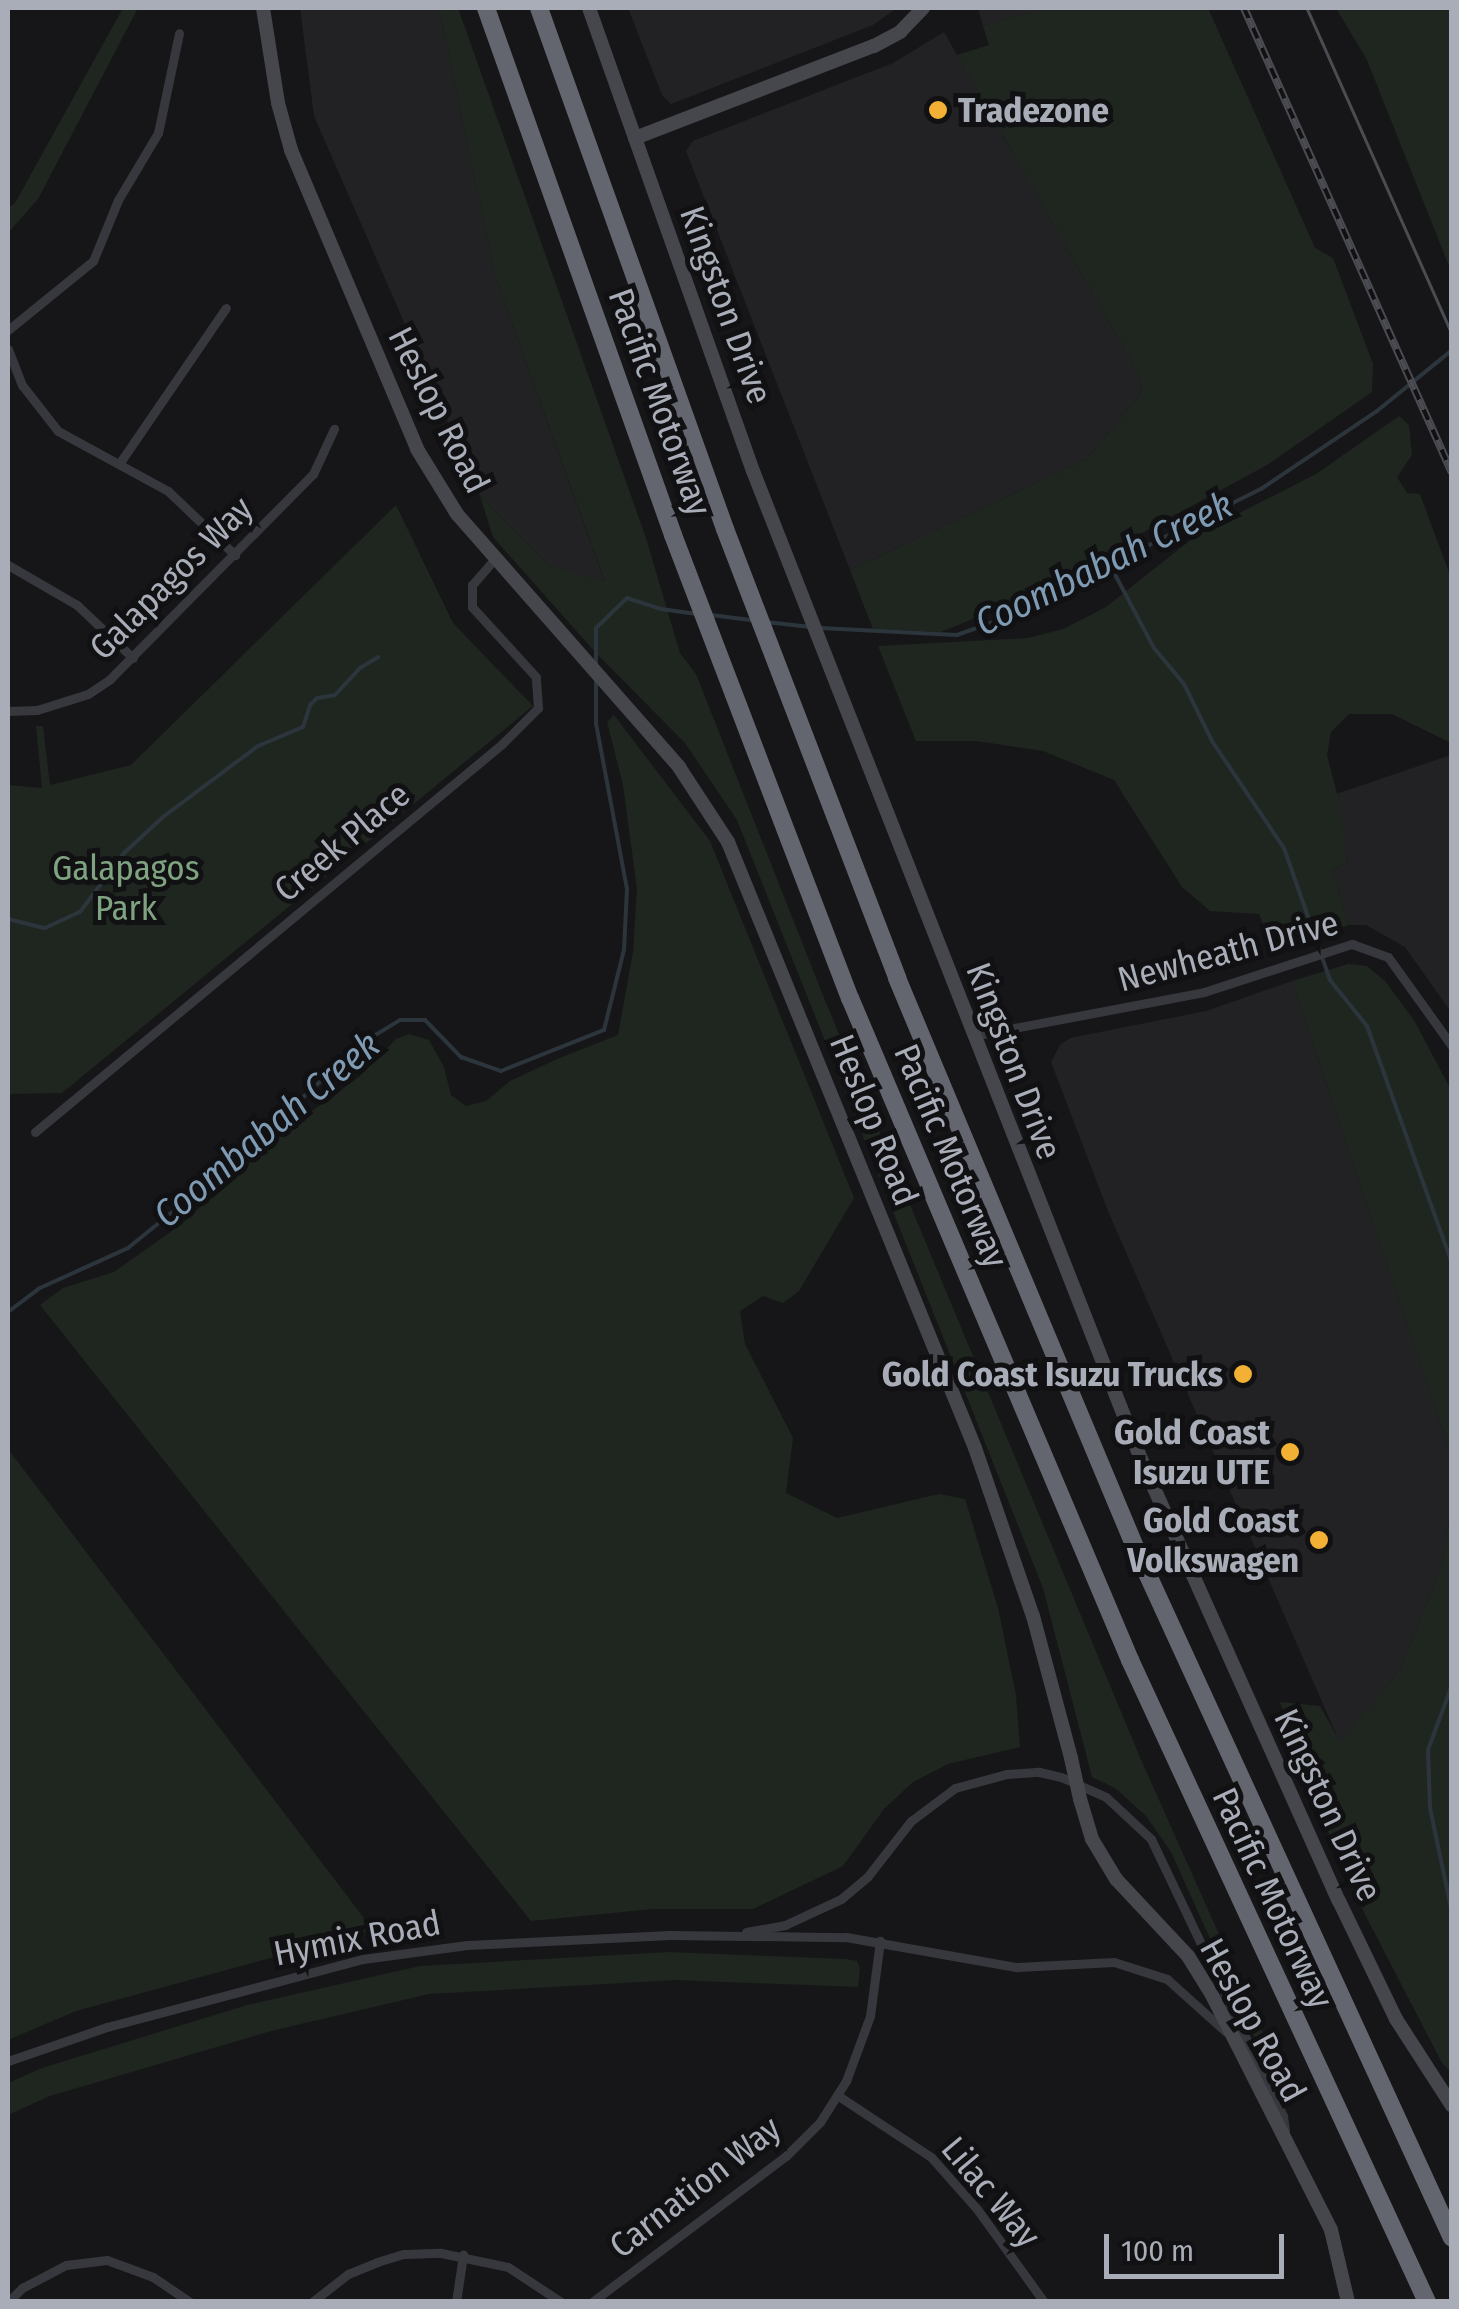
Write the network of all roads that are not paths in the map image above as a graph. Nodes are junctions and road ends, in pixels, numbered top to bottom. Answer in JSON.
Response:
{"nodes":[{"id":1,"x":263,"y":8,"type":"edge"},
{"id":2,"x":486,"y":8,"type":"edge"},
{"id":3,"x":539,"y":8,"type":"edge"},
{"id":4,"x":590,"y":8,"type":"edge"},
{"id":5,"x":923,"y":8,"type":"edge"},
{"id":6,"x":179,"y":33,"type":"dead end"},
{"id":7,"x":635,"y":138,"type":"junction"},
{"id":8,"x":226,"y":308,"type":"dead end"},
{"id":9,"x":8,"y":330,"type":"edge"},
{"id":10,"x":8,"y":349,"type":"edge"},
{"id":11,"x":334,"y":429,"type":"dead end"},
{"id":12,"x":119,"y":464,"type":"junction"},
{"id":13,"x":235,"y":554,"type":"junction"},
{"id":14,"x":495,"y":558,"type":"junction"},
{"id":15,"x":8,"y":565,"type":"edge"},
{"id":16,"x":132,"y":658,"type":"junction"},
{"id":17,"x":8,"y":712,"type":"edge"},
{"id":18,"x":972,"y":1036,"type":"junction"},
{"id":19,"x":1452,"y":1046,"type":"edge"},
{"id":20,"x":35,"y":1132,"type":"dead end"},
{"id":21,"x":728,"y":1935,"type":"junction"},
{"id":22,"x":880,"y":1941,"type":"junction"},
{"id":23,"x":1228,"y":2034,"type":"junction"},
{"id":24,"x":8,"y":2061,"type":"edge"},
{"id":25,"x":837,"y":2095,"type":"junction"},
{"id":26,"x":1452,"y":2106,"type":"edge"},
{"id":27,"x":1288,"y":2148,"type":"junction"},
{"id":28,"x":1452,"y":2238,"type":"edge"},
{"id":29,"x":463,"y":2255,"type":"junction"},
{"id":30,"x":1414,"y":2279,"type":"junction"},
{"id":31,"x":8,"y":2302,"type":"edge"},
{"id":32,"x":190,"y":2302,"type":"edge"},
{"id":33,"x":312,"y":2302,"type":"edge"},
{"id":34,"x":456,"y":2302,"type":"edge"},
{"id":35,"x":561,"y":2302,"type":"edge"},
{"id":36,"x":592,"y":2302,"type":"edge"},
{"id":37,"x":1044,"y":2302,"type":"edge"},
{"id":38,"x":1348,"y":2302,"type":"edge"},
{"id":39,"x":1418,"y":2302,"type":"edge"},
{"id":40,"x":1427,"y":2302,"type":"edge"}],
"edges":[{"from":1,"to":14,"type":"street","name":"Heslop Road"},
{"from":2,"to":30,"type":"highway","name":"Pacific Motorway"},
{"from":3,"to":28,"type":"highway","name":"Pacific Motorway"},
{"from":4,"to":7,"type":"street","name":"Kingston Drive"},
{"from":5,"to":7,"type":"street"},
{"from":6,"to":9,"type":"street"},
{"from":7,"to":18,"type":"street","name":"Kingston Drive"},
{"from":8,"to":12,"type":"street"},
{"from":10,"to":12,"type":"street"},
{"from":11,"to":13,"type":"street","name":"Galapagos Way"},
{"from":12,"to":13,"type":"street"},
{"from":13,"to":16,"type":"street","name":"Galapagos Way"},
{"from":14,"to":20,"type":"street","name":"Creek Place"},
{"from":14,"to":23,"type":"street","name":"Heslop Road","bridge":true},
{"from":15,"to":16,"type":"street"},
{"from":16,"to":17,"type":"street","name":"Galapagos Way"},
{"from":18,"to":19,"type":"street","name":"Newheath Drive"},
{"from":18,"to":26,"type":"street","name":"Kingston Drive"},
{"from":21,"to":22,"type":"street","name":"Hymix Road"},
{"from":21,"to":24,"type":"street","name":"Hymix Road"},
{"from":21,"to":27,"type":"street","name":"Hymix Road"},
{"from":22,"to":23,"type":"street","name":"Hymix Road"},
{"from":22,"to":25,"type":"street","name":"Carnation Way"},
{"from":23,"to":27,"type":"street","name":"Heslop Road"},
{"from":25,"to":36,"type":"street","name":"Carnation Way"},
{"from":25,"to":37,"type":"street","name":"Lilac Way"},
{"from":27,"to":38,"type":"street","name":"Heslop Road"},
{"from":29,"to":33,"type":"street"},
{"from":29,"to":34,"type":"street"},
{"from":29,"to":35,"type":"street"},
{"from":30,"to":39,"type":"highway"},
{"from":30,"to":40,"type":"highway","name":"Pacific Motorway"},
{"from":31,"to":32,"type":"street"}]}
